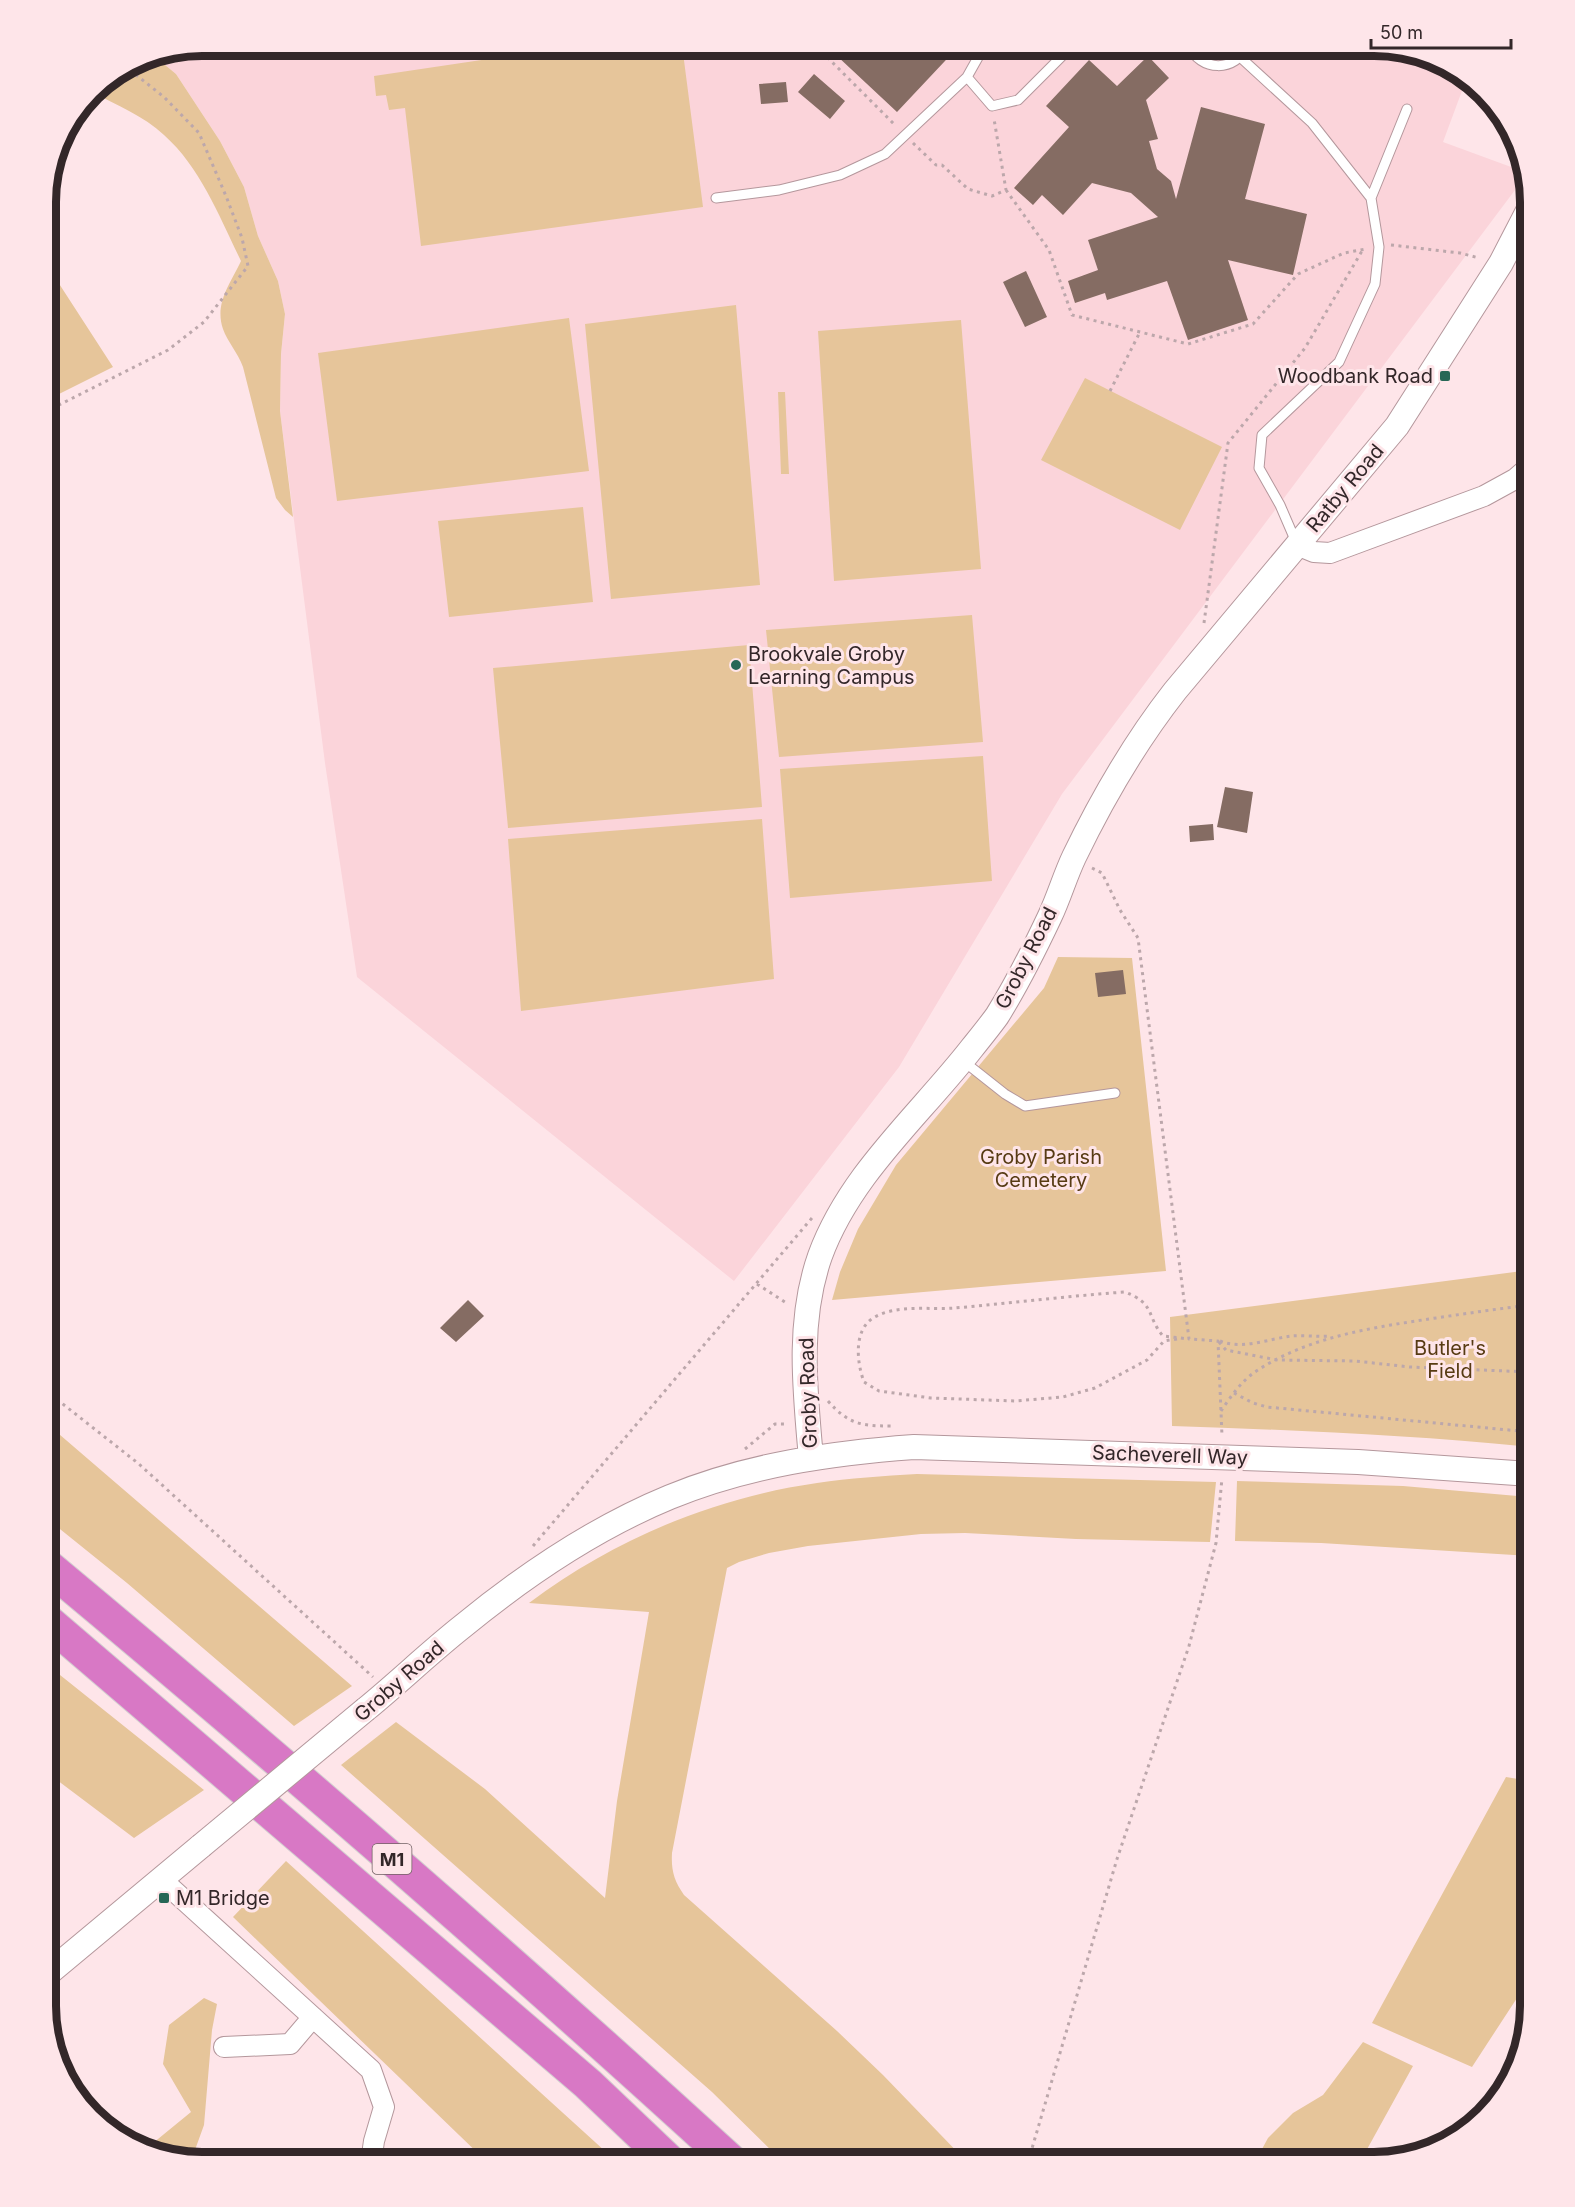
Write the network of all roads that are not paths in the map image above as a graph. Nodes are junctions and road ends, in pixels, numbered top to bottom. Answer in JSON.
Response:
{"nodes":[{"id":1,"x":979,"y":56,"type":"edge"},
{"id":2,"x":1062,"y":56,"type":"edge"},
{"id":3,"x":1195,"y":56,"type":"edge"},
{"id":4,"x":1240,"y":57,"type":"joint"},
{"id":5,"x":967,"y":77,"type":"junction"},
{"id":6,"x":1407,"y":109,"type":"dead end"},
{"id":7,"x":716,"y":198,"type":"dead end"},
{"id":8,"x":1371,"y":198,"type":"junction"},
{"id":9,"x":1520,"y":229,"type":"edge"},
{"id":10,"x":1520,"y":475,"type":"edge"},
{"id":11,"x":1297,"y":545,"type":"junction"},
{"id":12,"x":962,"y":1060,"type":"junction"},
{"id":13,"x":1115,"y":1093,"type":"dead end"},
{"id":14,"x":811,"y":1458,"type":"junction"},
{"id":15,"x":1520,"y":1473,"type":"edge"},
{"id":16,"x":56,"y":1573,"type":"edge"},
{"id":17,"x":56,"y":1628,"type":"edge"},
{"id":18,"x":162,"y":1880,"type":"junction"},
{"id":19,"x":56,"y":1967,"type":"edge"},
{"id":20,"x":313,"y":2017,"type":"junction"},
{"id":21,"x":224,"y":2047,"type":"dead end"},
{"id":22,"x":373,"y":2151,"type":"edge"},
{"id":23,"x":659,"y":2151,"type":"edge"},
{"id":24,"x":720,"y":2151,"type":"edge"}],
"edges":[{"from":1,"to":5,"type":"lane"},
{"from":2,"to":5,"type":"lane"},
{"from":3,"to":4,"type":"lane"},
{"from":4,"to":8,"type":"lane"},
{"from":5,"to":7,"type":"lane"},
{"from":6,"to":8,"type":"lane"},
{"from":8,"to":11,"type":"lane"},
{"from":9,"to":11,"type":"street","name":"Ratby Road"},
{"from":10,"to":11,"type":"street","name":"Ratby Road"},
{"from":11,"to":12,"type":"street","name":"Groby Road"},
{"from":12,"to":13,"type":"lane"},
{"from":12,"to":14,"type":"street","name":"Groby Road"},
{"from":14,"to":15,"type":"street","name":"Sacheverell Way"},
{"from":14,"to":18,"type":"street","name":"Groby Road","bridge":true},
{"from":16,"to":24,"type":"highway","number":"M1"},
{"from":17,"to":23,"type":"highway","number":"M1"},
{"from":18,"to":19,"type":"street","name":"Groby Road"},
{"from":18,"to":20,"type":"street"},
{"from":20,"to":21,"type":"street"},
{"from":20,"to":22,"type":"street"}]}
